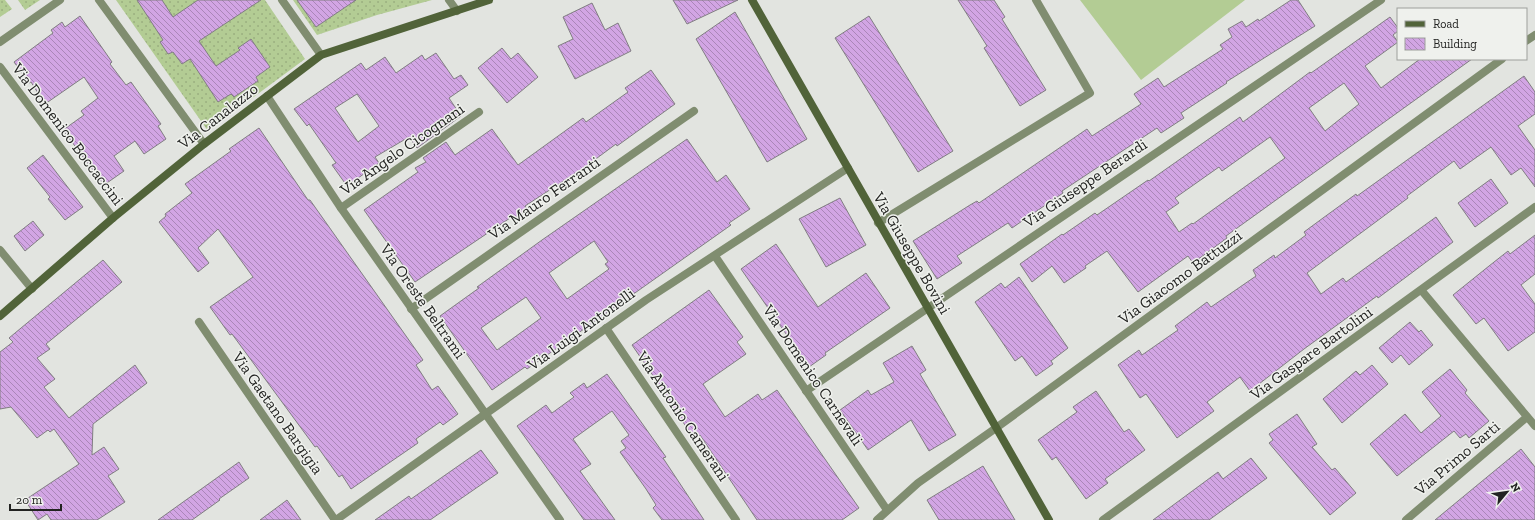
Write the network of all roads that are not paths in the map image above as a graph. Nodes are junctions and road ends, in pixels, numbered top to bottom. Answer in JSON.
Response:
{"nodes":[{"id":1,"x":60,"y":0,"type":"edge"},
{"id":2,"x":99,"y":0,"type":"edge"},
{"id":3,"x":282,"y":0,"type":"edge"},
{"id":4,"x":449,"y":0,"type":"edge"},
{"id":5,"x":489,"y":0,"type":"edge"},
{"id":6,"x":752,"y":0,"type":"edge"},
{"id":7,"x":1036,"y":0,"type":"edge"},
{"id":8,"x":1381,"y":0,"type":"edge"},
{"id":9,"x":457,"y":12,"type":"junction"},
{"id":10,"x":0,"y":42,"type":"edge"},
{"id":11,"x":321,"y":55,"type":"junction"},
{"id":12,"x":1501,"y":60,"type":"edge"},
{"id":13,"x":0,"y":67,"type":"edge"},
{"id":14,"x":266,"y":96,"type":"junction"},
{"id":15,"x":694,"y":111,"type":"dead end"},
{"id":16,"x":478,"y":112,"type":"dead end"},
{"id":17,"x":204,"y":144,"type":"junction"},
{"id":18,"x":848,"y":168,"type":"junction"},
{"id":19,"x":1535,"y":207,"type":"edge"},
{"id":20,"x":341,"y":208,"type":"junction"},
{"id":21,"x":113,"y":218,"type":"junction"},
{"id":22,"x":878,"y":223,"type":"junction"},
{"id":23,"x":0,"y":250,"type":"edge"},
{"id":24,"x":715,"y":256,"type":"junction"},
{"id":25,"x":32,"y":289,"type":"junction"},
{"id":26,"x":1422,"y":291,"type":"junction"},
{"id":27,"x":927,"y":307,"type":"junction"},
{"id":28,"x":411,"y":309,"type":"junction"},
{"id":29,"x":0,"y":316,"type":"edge"},
{"id":30,"x":199,"y":322,"type":"dead end"},
{"id":31,"x":606,"y":328,"type":"junction"},
{"id":32,"x":806,"y":391,"type":"junction"},
{"id":33,"x":485,"y":415,"type":"junction"},
{"id":34,"x":1527,"y":417,"type":"junction"},
{"id":35,"x":1535,"y":426,"type":"edge"},
{"id":36,"x":996,"y":428,"type":"junction"},
{"id":37,"x":887,"y":510,"type":"junction"},
{"id":38,"x":335,"y":520,"type":"edge"},
{"id":39,"x":560,"y":520,"type":"edge"},
{"id":40,"x":736,"y":520,"type":"edge"},
{"id":41,"x":877,"y":520,"type":"edge"},
{"id":42,"x":1049,"y":520,"type":"edge"},
{"id":43,"x":1103,"y":520,"type":"edge"},
{"id":44,"x":1406,"y":520,"type":"edge"}],
"edges":[{"from":1,"to":10,"type":"street"},
{"from":2,"to":17,"type":"street"},
{"from":3,"to":11,"type":"street"},
{"from":4,"to":9,"type":"street"},
{"from":5,"to":9,"type":"street","name":"Via Canalazzo"},
{"from":6,"to":18,"type":"street","name":"Via Giuseppe Bovini"},
{"from":7,"to":22,"type":"street"},
{"from":8,"to":27,"type":"street","name":"Via Giuseppe Berardi"},
{"from":9,"to":11,"type":"street","name":"Via Canalazzo"},
{"from":11,"to":14,"type":"street","name":"Via Canalazzo"},
{"from":12,"to":36,"type":"street","name":"Via Giacomo Battuzzi"},
{"from":13,"to":21,"type":"street","name":"Via Domenico Boccaccini"},
{"from":14,"to":17,"type":"street","name":"Via Canalazzo"},
{"from":14,"to":20,"type":"street","name":"Via Oreste Beltrami"},
{"from":15,"to":28,"type":"street","name":"Via Mauro Ferranti"},
{"from":16,"to":20,"type":"street","name":"Via Angelo Cicognani"},
{"from":17,"to":21,"type":"street","name":"Via Canalazzo"},
{"from":18,"to":22,"type":"street","name":"Via Giuseppe Bovini"},
{"from":18,"to":24,"type":"street","name":"Via Luigi Antonelli"},
{"from":19,"to":26,"type":"street","name":"Via Gaspare Bartolini"},
{"from":20,"to":28,"type":"street","name":"Via Oreste Beltrami"},
{"from":21,"to":25,"type":"street","name":"Via Canalazzo"},
{"from":22,"to":27,"type":"street","name":"Via Giuseppe Bovini"},
{"from":23,"to":25,"type":"street"},
{"from":24,"to":31,"type":"street","name":"Via Luigi Antonelli"},
{"from":24,"to":32,"type":"street","name":"Via Domenico Carnevali"},
{"from":25,"to":29,"type":"street","name":"Via Canalazzo"},
{"from":26,"to":34,"type":"street"},
{"from":26,"to":43,"type":"street","name":"Via Gaspare Bartolini"},
{"from":27,"to":32,"type":"street","name":"Via Giuseppe Berardi"},
{"from":27,"to":36,"type":"street","name":"Via Giuseppe Bovini"},
{"from":28,"to":33,"type":"street","name":"Via Oreste Beltrami"},
{"from":30,"to":38,"type":"street","name":"Via Gaetano Bargigia"},
{"from":31,"to":33,"type":"street","name":"Via Luigi Antonelli"},
{"from":31,"to":40,"type":"street","name":"Via Antonio Camerani"},
{"from":32,"to":37,"type":"street","name":"Via Domenico Carnevali"},
{"from":33,"to":38,"type":"street","name":"Via Luigi Antonelli"},
{"from":33,"to":39,"type":"street","name":"Via Oreste Beltrami"},
{"from":34,"to":35,"type":"street"},
{"from":34,"to":44,"type":"street","name":"Via Primo Sarti"},
{"from":36,"to":37,"type":"street","name":"Via Giacomo Battuzzi"},
{"from":36,"to":42,"type":"street","name":"Via Giuseppe Bovini"},
{"from":37,"to":41,"type":"street","name":"Via Giacomo Battuzzi"}]}
